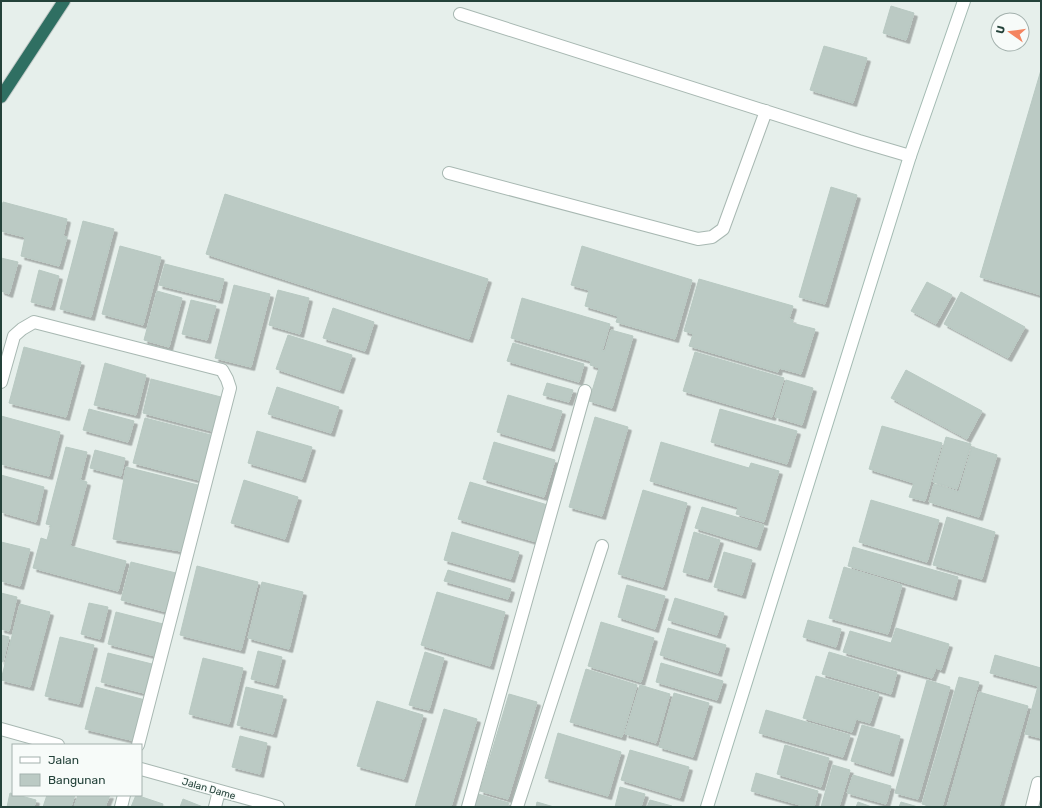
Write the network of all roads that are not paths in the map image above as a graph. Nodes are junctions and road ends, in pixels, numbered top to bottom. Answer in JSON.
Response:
{"nodes":[{"id":1,"x":64,"y":1,"type":"edge"},
{"id":2,"x":964,"y":1,"type":"edge"},
{"id":3,"x":460,"y":14,"type":"dead end"},
{"id":4,"x":1,"y":97,"type":"edge"},
{"id":5,"x":766,"y":111,"type":"junction"},
{"id":6,"x":910,"y":156,"type":"junction"},
{"id":7,"x":449,"y":174,"type":"dead end"},
{"id":8,"x":1,"y":382,"type":"edge"},
{"id":9,"x":585,"y":391,"type":"dead end"},
{"id":10,"x":602,"y":546,"type":"dead end"},
{"id":11,"x":1,"y":728,"type":"edge"},
{"id":12,"x":55,"y":744,"type":"edge"},
{"id":13,"x":138,"y":744,"type":"edge"},
{"id":14,"x":142,"y":769,"type":"edge"},
{"id":15,"x":1038,"y":783,"type":"dead end"},
{"id":16,"x":219,"y":791,"type":"junction"},
{"id":17,"x":124,"y":796,"type":"edge"},
{"id":18,"x":121,"y":807,"type":"edge"},
{"id":19,"x":215,"y":807,"type":"edge"},
{"id":20,"x":278,"y":807,"type":"edge"},
{"id":21,"x":468,"y":807,"type":"edge"},
{"id":22,"x":517,"y":807,"type":"edge"},
{"id":23,"x":707,"y":807,"type":"edge"},
{"id":24,"x":1032,"y":807,"type":"edge"}],
"edges":[{"from":1,"to":4,"type":"highway"},
{"from":2,"to":6,"type":"street"},
{"from":3,"to":5,"type":"street"},
{"from":5,"to":6,"type":"street"},
{"from":5,"to":7,"type":"street"},
{"from":6,"to":23,"type":"street"},
{"from":8,"to":13,"type":"street"},
{"from":9,"to":21,"type":"street"},
{"from":10,"to":22,"type":"street"},
{"from":11,"to":12,"type":"street"},
{"from":14,"to":16,"type":"street","name":"Jalan Dame"},
{"from":15,"to":24,"type":"street"},
{"from":16,"to":19,"type":"street"},
{"from":16,"to":20,"type":"street","name":"Jalan Dame"},
{"from":17,"to":18,"type":"street"}]}
